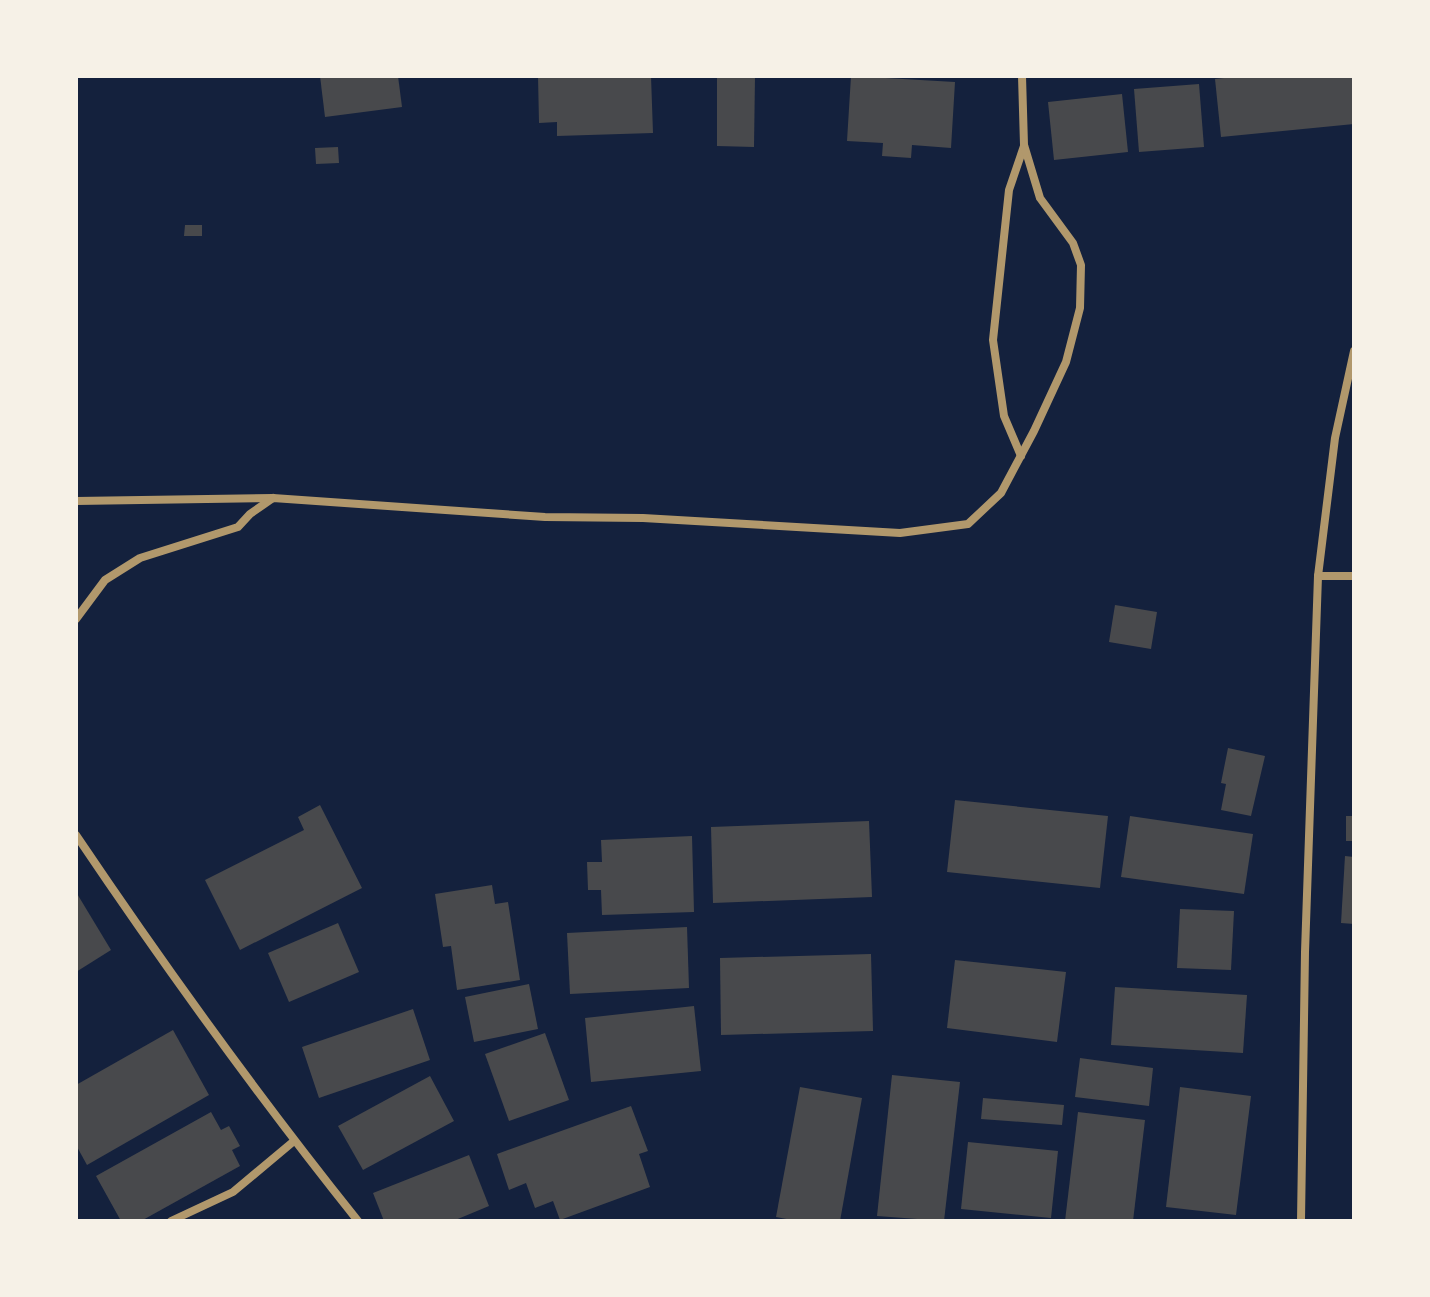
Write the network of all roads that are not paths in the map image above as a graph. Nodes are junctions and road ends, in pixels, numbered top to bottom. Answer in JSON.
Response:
{"nodes":[{"id":1,"x":1022,"y":76,"type":"edge"},
{"id":2,"x":1024,"y":145,"type":"junction"},
{"id":3,"x":1354,"y":351,"type":"edge"},
{"id":4,"x":1021,"y":456,"type":"junction"},
{"id":5,"x":273,"y":498,"type":"junction"},
{"id":6,"x":76,"y":501,"type":"edge"},
{"id":7,"x":1318,"y":576,"type":"junction"},
{"id":8,"x":1354,"y":576,"type":"edge"},
{"id":9,"x":76,"y":619,"type":"edge"},
{"id":10,"x":76,"y":835,"type":"edge"},
{"id":11,"x":294,"y":1141,"type":"junction"},
{"id":12,"x":171,"y":1221,"type":"edge"},
{"id":13,"x":358,"y":1221,"type":"edge"},
{"id":14,"x":1301,"y":1221,"type":"edge"}],
"edges":[{"from":1,"to":2,"type":"street"},
{"from":2,"to":4,"type":"street"},
{"from":2,"to":4,"type":"street"},
{"from":3,"to":7,"type":"street"},
{"from":4,"to":5,"type":"street"},
{"from":5,"to":6,"type":"street"},
{"from":5,"to":9,"type":"street"},
{"from":7,"to":8,"type":"street"},
{"from":7,"to":14,"type":"street"},
{"from":10,"to":11,"type":"street"},
{"from":11,"to":12,"type":"street"},
{"from":11,"to":13,"type":"street"}]}
